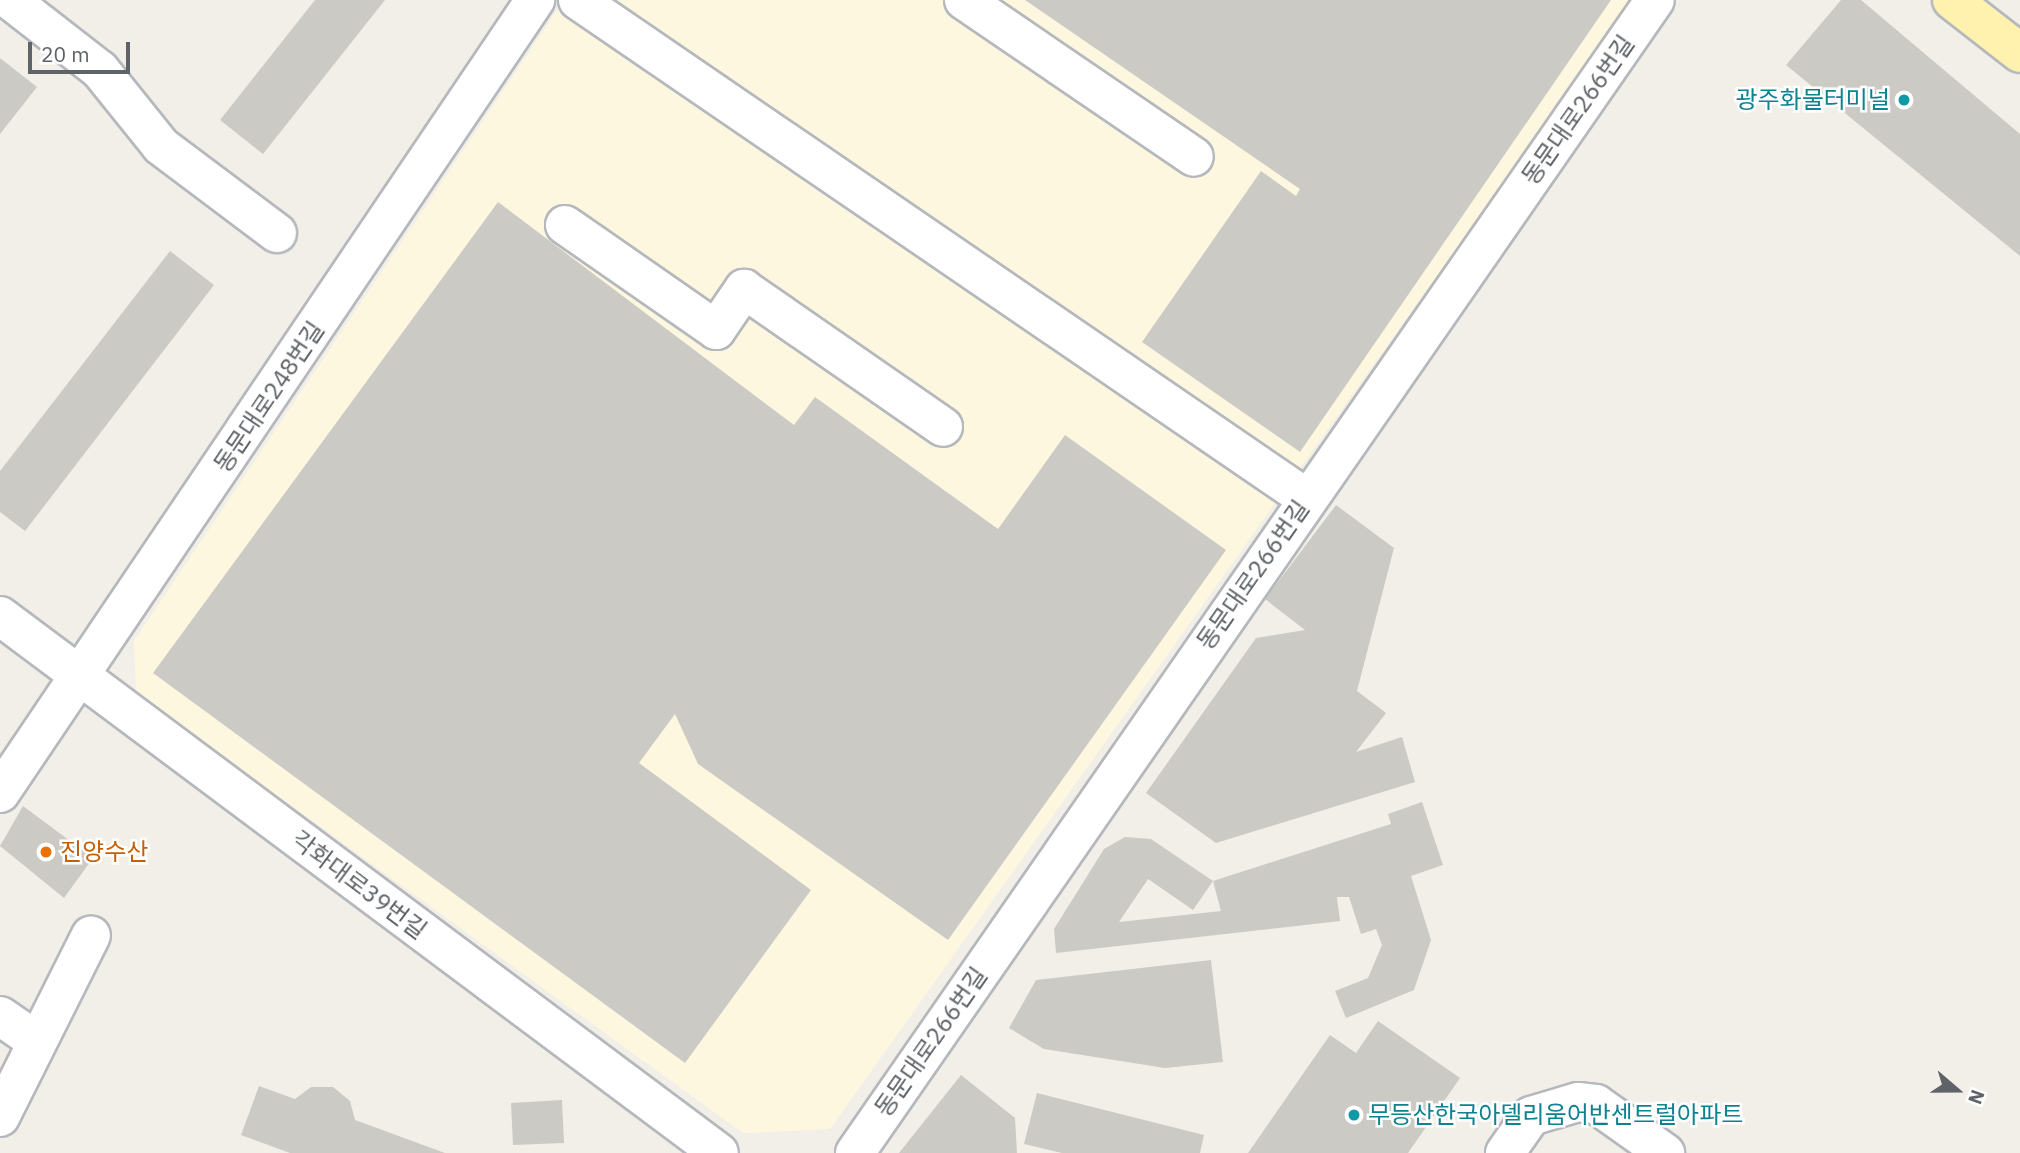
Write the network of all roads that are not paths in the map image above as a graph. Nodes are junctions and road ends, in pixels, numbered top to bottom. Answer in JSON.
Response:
{"nodes":[{"id":1,"x":10,"y":0,"type":"edge"},
{"id":2,"x":536,"y":0,"type":"edge"},
{"id":3,"x":578,"y":0,"type":"edge"},
{"id":4,"x":964,"y":0,"type":"edge"},
{"id":5,"x":1655,"y":0,"type":"edge"},
{"id":6,"x":1952,"y":0,"type":"edge"},
{"id":7,"x":2020,"y":54,"type":"edge"},
{"id":8,"x":1194,"y":157,"type":"dead end"},
{"id":9,"x":565,"y":225,"type":"dead end"},
{"id":10,"x":277,"y":233,"type":"dead end"},
{"id":11,"x":943,"y":427,"type":"dead end"},
{"id":12,"x":1306,"y":498,"type":"junction"},
{"id":13,"x":0,"y":615,"type":"edge"},
{"id":14,"x":81,"y":677,"type":"junction"},
{"id":15,"x":0,"y":793,"type":"edge"},
{"id":16,"x":92,"y":935,"type":"dead end"},
{"id":17,"x":0,"y":1016,"type":"edge"},
{"id":18,"x":35,"y":1040,"type":"junction"},
{"id":19,"x":0,"y":1117,"type":"edge"},
{"id":20,"x":719,"y":1153,"type":"edge"},
{"id":21,"x":855,"y":1153,"type":"edge"},
{"id":22,"x":1505,"y":1153,"type":"edge"},
{"id":23,"x":1665,"y":1153,"type":"edge"}],
"edges":[{"from":1,"to":10,"type":"street"},
{"from":2,"to":14,"type":"street","name":"동문대로248번길"},
{"from":3,"to":12,"type":"street"},
{"from":4,"to":8,"type":"street"},
{"from":5,"to":12,"type":"street","name":"동문대로266번길"},
{"from":6,"to":7,"type":"main road"},
{"from":9,"to":11,"type":"street"},
{"from":12,"to":21,"type":"street","name":"동문대로266번길"},
{"from":13,"to":14,"type":"street","name":"각화대로39번길"},
{"from":14,"to":15,"type":"street","name":"동문대로248번길"},
{"from":14,"to":20,"type":"street","name":"각화대로39번길"},
{"from":16,"to":18,"type":"street"},
{"from":17,"to":18,"type":"street"},
{"from":18,"to":19,"type":"street"},
{"from":22,"to":23,"type":"street"}]}
